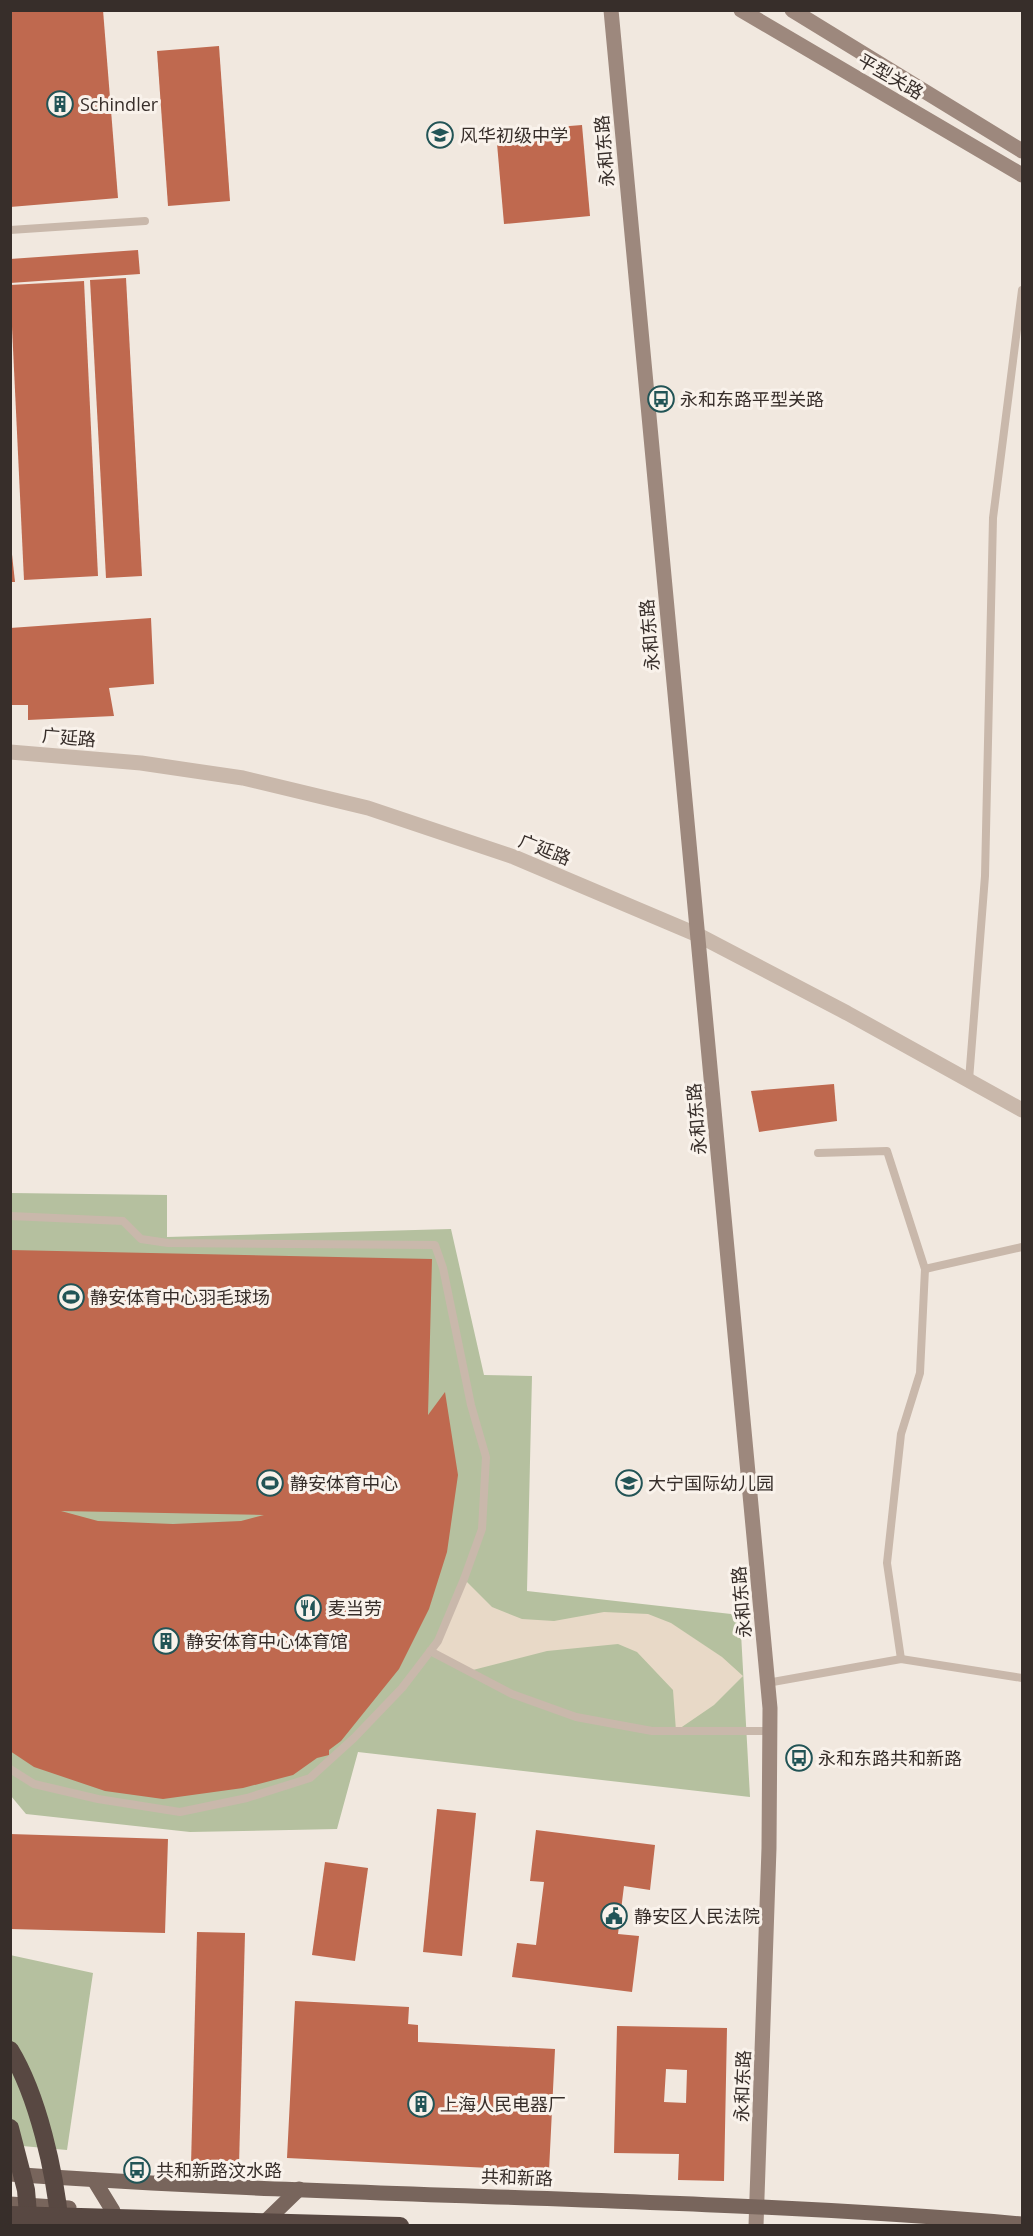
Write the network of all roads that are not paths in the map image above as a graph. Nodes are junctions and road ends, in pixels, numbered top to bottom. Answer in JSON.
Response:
{"nodes":[{"id":1,"x":611,"y":10,"type":"edge"},
{"id":2,"x":741,"y":10,"type":"edge"},
{"id":3,"x":792,"y":10,"type":"edge"},
{"id":4,"x":1023,"y":151,"type":"edge"},
{"id":5,"x":1023,"y":175,"type":"edge"},
{"id":6,"x":145,"y":221,"type":"dead end"},
{"id":7,"x":10,"y":230,"type":"edge"},
{"id":8,"x":1023,"y":290,"type":"edge"},
{"id":9,"x":10,"y":752,"type":"edge"},
{"id":10,"x":699,"y":935,"type":"junction"},
{"id":11,"x":969,"y":1080,"type":"junction"},
{"id":12,"x":1023,"y":1110,"type":"edge"},
{"id":13,"x":818,"y":1153,"type":"dead end"},
{"id":14,"x":10,"y":1216,"type":"edge"},
{"id":15,"x":1023,"y":1247,"type":"edge"},
{"id":16,"x":925,"y":1269,"type":"junction"},
{"id":17,"x":430,"y":1651,"type":"junction"},
{"id":18,"x":901,"y":1659,"type":"junction"},
{"id":19,"x":1023,"y":1678,"type":"edge"},
{"id":20,"x":767,"y":1683,"type":"junction"},
{"id":21,"x":770,"y":1731,"type":"junction"},
{"id":22,"x":10,"y":1769,"type":"edge"},
{"id":23,"x":10,"y":2049,"type":"edge"},
{"id":24,"x":10,"y":2128,"type":"edge"},
{"id":25,"x":10,"y":2174,"type":"edge"},
{"id":26,"x":94,"y":2180,"type":"junction"},
{"id":27,"x":299,"y":2189,"type":"junction"},
{"id":28,"x":10,"y":2204,"type":"edge"},
{"id":29,"x":758,"y":2205,"type":"junction"},
{"id":30,"x":112,"y":2211,"type":"junction"},
{"id":31,"x":10,"y":2214,"type":"edge"},
{"id":32,"x":266,"y":2221,"type":"junction"},
{"id":33,"x":1023,"y":2224,"type":"edge"},
{"id":34,"x":28,"y":2226,"type":"edge"},
{"id":35,"x":60,"y":2226,"type":"edge"},
{"id":36,"x":344,"y":2226,"type":"edge"},
{"id":37,"x":400,"y":2226,"type":"edge"},
{"id":38,"x":756,"y":2226,"type":"edge"}],
"edges":[{"from":1,"to":10,"type":"street","name":"永和东路"},
{"from":2,"to":5,"type":"street","name":"平型关路"},
{"from":3,"to":4,"type":"street","name":"平型关路"},
{"from":6,"to":7,"type":"lane"},
{"from":8,"to":11,"type":"lane"},
{"from":9,"to":10,"type":"street","name":"广延路"},
{"from":10,"to":11,"type":"street","name":"广延路"},
{"from":10,"to":20,"type":"street","name":"永和东路"},
{"from":11,"to":12,"type":"street","name":"广延路"},
{"from":13,"to":16,"type":"lane"},
{"from":14,"to":17,"type":"lane"},
{"from":15,"to":16,"type":"lane"},
{"from":16,"to":18,"type":"lane"},
{"from":17,"to":21,"type":"lane"},
{"from":17,"to":22,"type":"lane"},
{"from":18,"to":19,"type":"lane"},
{"from":18,"to":20,"type":"lane"},
{"from":20,"to":21,"type":"street","name":"永和东路"},
{"from":21,"to":29,"type":"street","name":"永和东路"},
{"from":23,"to":35,"type":"highway","bridge":true},
{"from":24,"to":34,"type":"highway","bridge":true},
{"from":25,"to":26,"type":"main road","name":"共和新路"},
{"from":26,"to":27,"type":"main road","name":"共和新路"},
{"from":26,"to":30,"type":"main road"},
{"from":27,"to":29,"type":"main road","name":"共和新路"},
{"from":27,"to":32,"type":"main road"},
{"from":28,"to":30,"type":"main road"},
{"from":29,"to":33,"type":"main road","name":"共和新路"},
{"from":29,"to":38,"type":"street","name":"永和东路"},
{"from":30,"to":32,"type":"main road"},
{"from":31,"to":37,"type":"highway","bridge":true},
{"from":32,"to":36,"type":"main road"}]}
